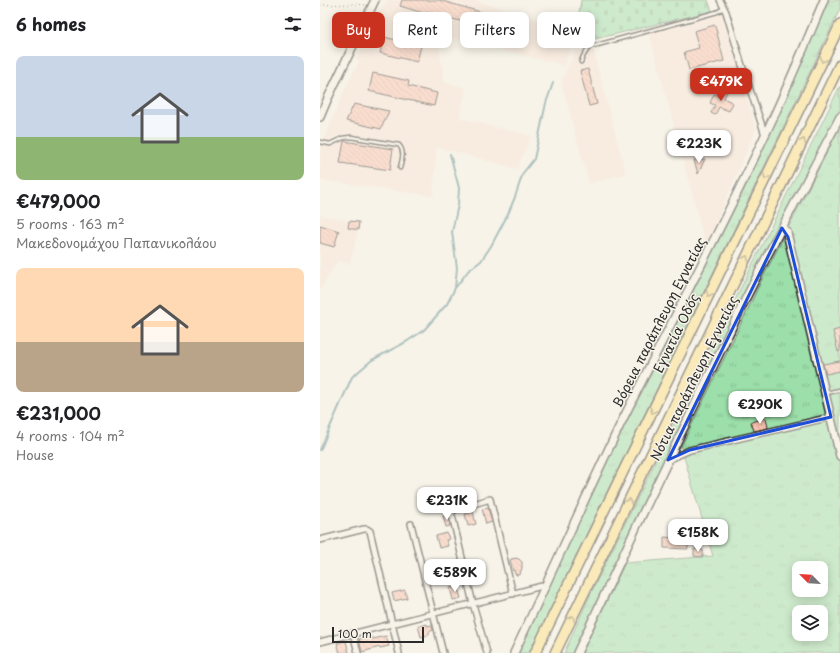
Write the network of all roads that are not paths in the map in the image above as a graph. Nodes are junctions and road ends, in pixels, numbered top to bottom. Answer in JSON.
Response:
{"nodes":[{"id":1,"x":720,"y":0,"type":"edge"},
{"id":2,"x":824,"y":0,"type":"edge"},
{"id":3,"x":374,"y":3,"type":"edge"},
{"id":4,"x":724,"y":8,"type":"junction"},
{"id":5,"x":840,"y":25,"type":"edge"},
{"id":6,"x":582,"y":62,"type":"dead end"},
{"id":7,"x":840,"y":64,"type":"edge"},
{"id":8,"x":320,"y":117,"type":"edge"},
{"id":9,"x":840,"y":117,"type":"edge"},
{"id":10,"x":765,"y":135,"type":"junction"},
{"id":11,"x":320,"y":142,"type":"edge"},
{"id":12,"x":400,"y":168,"type":"dead end"},
{"id":13,"x":782,"y":228,"type":"junction"},
{"id":14,"x":840,"y":390,"type":"edge"},
{"id":15,"x":826,"y":393,"type":"junction"},
{"id":16,"x":831,"y":417,"type":"junction"},
{"id":17,"x":840,"y":456,"type":"edge"},
{"id":18,"x":668,"y":460,"type":"junction"},
{"id":19,"x":411,"y":524,"type":"dead end"},
{"id":20,"x":320,"y":540,"type":"edge"},
{"id":21,"x":546,"y":585,"type":"junction"},
{"id":22,"x":513,"y":594,"type":"junction"},
{"id":23,"x":473,"y":604,"type":"junction"},
{"id":24,"x":433,"y":614,"type":"junction"},
{"id":25,"x":392,"y":624,"type":"junction"},
{"id":26,"x":353,"y":633,"type":"junction"},
{"id":27,"x":320,"y":642,"type":"edge"},
{"id":28,"x":358,"y":653,"type":"edge"},
{"id":29,"x":399,"y":653,"type":"edge"},
{"id":30,"x":443,"y":653,"type":"edge"},
{"id":31,"x":487,"y":653,"type":"edge"},
{"id":32,"x":514,"y":653,"type":"edge"},
{"id":33,"x":535,"y":653,"type":"edge"},
{"id":34,"x":555,"y":653,"type":"edge"},
{"id":35,"x":577,"y":653,"type":"edge"}],
"edges":[{"from":1,"to":4,"type":"street"},
{"from":2,"to":10,"type":"street","name":"Βόρεια παράπλευρη Εγνατίας"},
{"from":3,"to":8,"type":"street"},
{"from":4,"to":6,"type":"lane"},
{"from":4,"to":10,"type":"street"},
{"from":5,"to":33,"type":"highway","name":"Εγνατία Οδός","one_way":true},
{"from":34,"to":7,"type":"highway","one_way":true},
{"from":9,"to":13,"type":"street","name":"Νότια παράπλευρη Εγνατίας"},
{"from":10,"to":21,"type":"street","name":"Βόρεια παράπλευρη Εγνατίας"},
{"from":11,"to":12,"type":"lane"},
{"from":13,"to":15,"type":"street"},
{"from":13,"to":18,"type":"street","name":"Νότια παράπλευρη Εγνατίας"},
{"from":14,"to":15,"type":"lane"},
{"from":15,"to":16,"type":"street"},
{"from":16,"to":17,"type":"street"},
{"from":16,"to":18,"type":"street"},
{"from":18,"to":35,"type":"street","name":"Νότια παράπλευρη Εγνατίας"},
{"from":19,"to":24,"type":"street"},
{"from":20,"to":25,"type":"street"},
{"from":21,"to":22,"type":"street"},
{"from":21,"to":32,"type":"street","name":"Βόρεια παράπλευρη Εγνατίας"},
{"from":22,"to":23,"type":"street"},
{"from":22,"to":23,"type":"street"},
{"from":23,"to":24,"type":"street"},
{"from":23,"to":31,"type":"street"},
{"from":24,"to":25,"type":"street"},
{"from":24,"to":30,"type":"street"},
{"from":25,"to":26,"type":"street"},
{"from":25,"to":29,"type":"street"},
{"from":26,"to":27,"type":"street"},
{"from":26,"to":28,"type":"street"}]}
